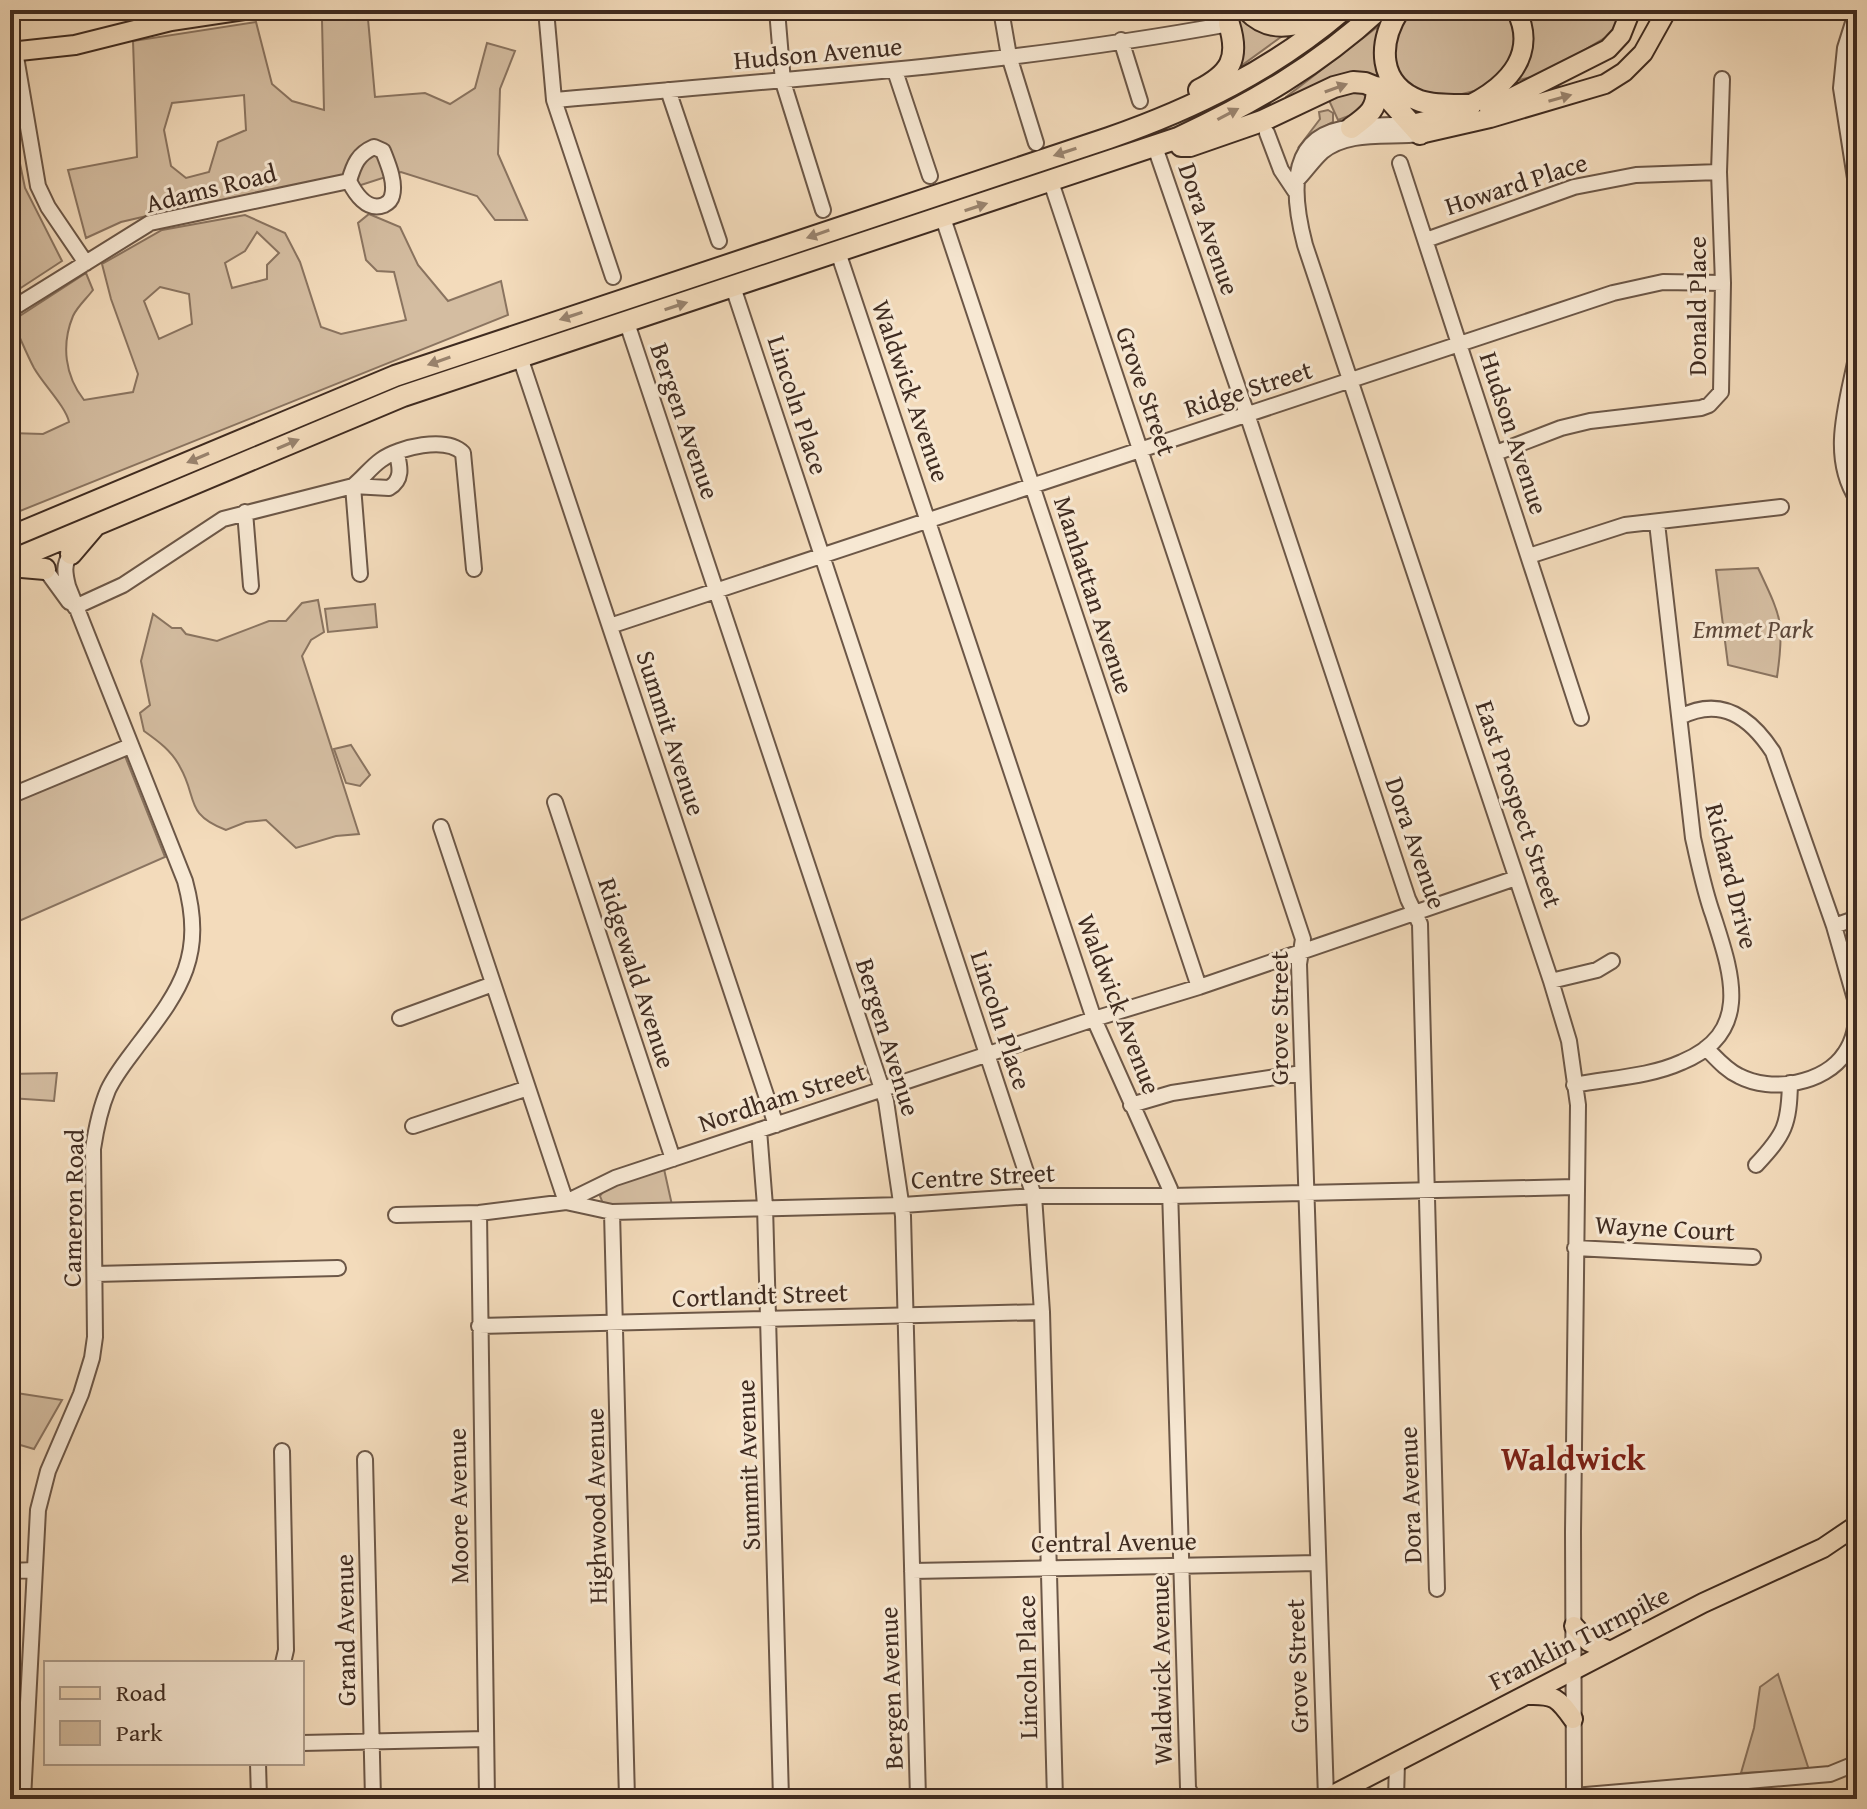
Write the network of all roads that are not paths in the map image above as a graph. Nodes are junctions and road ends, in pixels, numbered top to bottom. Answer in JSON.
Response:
{"nodes":[{"id":1,"x":244,"y":10,"type":"edge"},
{"id":2,"x":546,"y":10,"type":"edge"},
{"id":3,"x":777,"y":10,"type":"edge"},
{"id":4,"x":1001,"y":10,"type":"edge"},
{"id":5,"x":1247,"y":10,"type":"edge"},
{"id":6,"x":1331,"y":10,"type":"edge"},
{"id":7,"x":1343,"y":10,"type":"edge"},
{"id":8,"x":1378,"y":10,"type":"edge"},
{"id":9,"x":1399,"y":10,"type":"edge"},
{"id":10,"x":1516,"y":10,"type":"edge"},
{"id":11,"x":1631,"y":10,"type":"edge"},
{"id":12,"x":1667,"y":10,"type":"edge"},
{"id":13,"x":1857,"y":10,"type":"edge"},
{"id":14,"x":1227,"y":17,"type":"edge"},
{"id":15,"x":1121,"y":40,"type":"junction"},
{"id":16,"x":12,"y":52,"type":"edge"},
{"id":17,"x":1009,"y":56,"type":"junction"},
{"id":18,"x":1842,"y":62,"type":"junction"},
{"id":19,"x":895,"y":71,"type":"junction"},
{"id":20,"x":1857,"y":71,"type":"edge"},
{"id":21,"x":1722,"y":79,"type":"dead end"},
{"id":22,"x":783,"y":82,"type":"junction"},
{"id":23,"x":1376,"y":87,"type":"junction"},
{"id":24,"x":668,"y":90,"type":"junction"},
{"id":25,"x":554,"y":100,"type":"junction"},
{"id":26,"x":1140,"y":101,"type":"dead end"},
{"id":27,"x":1471,"y":105,"type":"junction"},
{"id":28,"x":1458,"y":125,"type":"junction"},
{"id":29,"x":1351,"y":128,"type":"junction"},
{"id":30,"x":1415,"y":129,"type":"junction"},
{"id":31,"x":1267,"y":133,"type":"dead end"},
{"id":32,"x":1109,"y":138,"type":"junction"},
{"id":33,"x":1036,"y":143,"type":"dead end"},
{"id":34,"x":1156,"y":147,"type":"junction"},
{"id":35,"x":1400,"y":163,"type":"dead end"},
{"id":36,"x":1719,"y":172,"type":"junction"},
{"id":37,"x":930,"y":176,"type":"dead end"},
{"id":38,"x":349,"y":181,"type":"dead end"},
{"id":39,"x":1051,"y":182,"type":"junction"},
{"id":40,"x":1296,"y":186,"type":"junction"},
{"id":41,"x":1857,"y":191,"type":"edge"},
{"id":42,"x":823,"y":210,"type":"dead end"},
{"id":43,"x":943,"y":218,"type":"junction"},
{"id":44,"x":1426,"y":240,"type":"junction"},
{"id":45,"x":719,"y":241,"type":"dead end"},
{"id":46,"x":838,"y":252,"type":"junction"},
{"id":47,"x":86,"y":263,"type":"junction"},
{"id":48,"x":613,"y":277,"type":"dead end"},
{"id":49,"x":1723,"y":283,"type":"junction"},
{"id":50,"x":733,"y":287,"type":"junction"},
{"id":51,"x":10,"y":310,"type":"edge"},
{"id":52,"x":627,"y":323,"type":"junction"},
{"id":53,"x":1460,"y":345,"type":"junction"},
{"id":54,"x":1857,"y":353,"type":"edge"},
{"id":55,"x":520,"y":357,"type":"junction"},
{"id":56,"x":1854,"y":380,"type":"edge"},
{"id":57,"x":1350,"y":381,"type":"junction"},
{"id":58,"x":1247,"y":414,"type":"junction"},
{"id":59,"x":1141,"y":449,"type":"junction"},
{"id":60,"x":1496,"y":453,"type":"junction"},
{"id":61,"x":397,"y":454,"type":"junction"},
{"id":62,"x":353,"y":486,"type":"junction"},
{"id":63,"x":1033,"y":486,"type":"junction"},
{"id":64,"x":1857,"y":499,"type":"edge"},
{"id":65,"x":1781,"y":507,"type":"dead end"},
{"id":66,"x":245,"y":512,"type":"junction"},
{"id":67,"x":929,"y":521,"type":"junction"},
{"id":68,"x":1657,"y":523,"type":"junction"},
{"id":69,"x":97,"y":524,"type":"junction"},
{"id":70,"x":10,"y":537,"type":"edge"},
{"id":71,"x":71,"y":554,"type":"joint"},
{"id":72,"x":822,"y":556,"type":"junction"},
{"id":73,"x":1529,"y":556,"type":"junction"},
{"id":74,"x":10,"y":563,"type":"edge"},
{"id":75,"x":45,"y":569,"type":"joint"},
{"id":76,"x":474,"y":569,"type":"dead end"},
{"id":77,"x":360,"y":574,"type":"dead end"},
{"id":78,"x":251,"y":586,"type":"dead end"},
{"id":79,"x":717,"y":591,"type":"junction"},
{"id":80,"x":75,"y":607,"type":"junction"},
{"id":81,"x":610,"y":626,"type":"junction"},
{"id":82,"x":1680,"y":717,"type":"junction"},
{"id":83,"x":1581,"y":718,"type":"dead end"},
{"id":84,"x":130,"y":746,"type":"junction"},
{"id":85,"x":10,"y":796,"type":"edge"},
{"id":86,"x":555,"y":802,"type":"dead end"},
{"id":87,"x":441,"y":827,"type":"dead end"},
{"id":88,"x":1516,"y":878,"type":"junction"},
{"id":89,"x":1415,"y":913,"type":"junction"},
{"id":90,"x":1857,"y":918,"type":"edge"},
{"id":91,"x":1834,"y":926,"type":"junction"},
{"id":92,"x":1301,"y":952,"type":"junction"},
{"id":93,"x":1612,"y":961,"type":"dead end"},
{"id":94,"x":1551,"y":981,"type":"junction"},
{"id":95,"x":493,"y":984,"type":"junction"},
{"id":96,"x":1199,"y":987,"type":"junction"},
{"id":97,"x":1857,"y":1009,"type":"edge"},
{"id":98,"x":400,"y":1018,"type":"dead end"},
{"id":99,"x":1094,"y":1019,"type":"junction"},
{"id":100,"x":1706,"y":1048,"type":"junction"},
{"id":101,"x":987,"y":1054,"type":"junction"},
{"id":102,"x":1302,"y":1073,"type":"junction"},
{"id":103,"x":1790,"y":1083,"type":"junction"},
{"id":104,"x":1574,"y":1085,"type":"junction"},
{"id":105,"x":528,"y":1088,"type":"junction"},
{"id":106,"x":883,"y":1089,"type":"junction"},
{"id":107,"x":1131,"y":1105,"type":"junction"},
{"id":108,"x":776,"y":1125,"type":"junction"},
{"id":109,"x":413,"y":1126,"type":"dead end"},
{"id":110,"x":759,"y":1130,"type":"junction"},
{"id":111,"x":673,"y":1159,"type":"junction"},
{"id":112,"x":1756,"y":1165,"type":"dead end"},
{"id":113,"x":1575,"y":1187,"type":"junction"},
{"id":114,"x":1429,"y":1188,"type":"junction"},
{"id":115,"x":1306,"y":1192,"type":"junction"},
{"id":116,"x":1034,"y":1196,"type":"junction"},
{"id":117,"x":1171,"y":1196,"type":"junction"},
{"id":118,"x":566,"y":1202,"type":"junction"},
{"id":119,"x":903,"y":1205,"type":"junction"},
{"id":120,"x":765,"y":1206,"type":"junction"},
{"id":121,"x":612,"y":1212,"type":"junction"},
{"id":122,"x":479,"y":1213,"type":"junction"},
{"id":123,"x":396,"y":1215,"type":"dead end"},
{"id":124,"x":1575,"y":1248,"type":"junction"},
{"id":125,"x":1753,"y":1257,"type":"dead end"},
{"id":126,"x":338,"y":1268,"type":"dead end"},
{"id":127,"x":95,"y":1274,"type":"junction"},
{"id":128,"x":1042,"y":1312,"type":"junction"},
{"id":129,"x":906,"y":1315,"type":"junction"},
{"id":130,"x":768,"y":1318,"type":"junction"},
{"id":131,"x":616,"y":1325,"type":"junction"},
{"id":132,"x":479,"y":1326,"type":"junction"},
{"id":133,"x":282,"y":1451,"type":"dead end"},
{"id":134,"x":365,"y":1459,"type":"dead end"},
{"id":135,"x":1856,"y":1529,"type":"edge"},
{"id":136,"x":1317,"y":1563,"type":"junction"},
{"id":137,"x":1183,"y":1564,"type":"junction"},
{"id":138,"x":1049,"y":1567,"type":"junction"},
{"id":139,"x":34,"y":1570,"type":"junction"},
{"id":140,"x":10,"y":1571,"type":"edge"},
{"id":141,"x":912,"y":1571,"type":"junction"},
{"id":142,"x":1437,"y":1589,"type":"dead end"},
{"id":143,"x":1574,"y":1626,"type":"junction"},
{"id":144,"x":1610,"y":1651,"type":"junction"},
{"id":145,"x":283,"y":1661,"type":"edge"},
{"id":146,"x":1573,"y":1670,"type":"junction"},
{"id":147,"x":1525,"y":1695,"type":"junction"},
{"id":148,"x":1573,"y":1719,"type":"junction"},
{"id":149,"x":486,"y":1739,"type":"junction"},
{"id":150,"x":372,"y":1742,"type":"junction"},
{"id":151,"x":304,"y":1743,"type":"edge"},
{"id":152,"x":1397,"y":1762,"type":"junction"},
{"id":153,"x":1857,"y":1763,"type":"edge"},
{"id":154,"x":258,"y":1765,"type":"edge"},
{"id":155,"x":1574,"y":1797,"type":"edge"},
{"id":156,"x":1326,"y":1798,"type":"edge"},
{"id":157,"x":23,"y":1799,"type":"edge"},
{"id":158,"x":259,"y":1799,"type":"edge"},
{"id":159,"x":373,"y":1799,"type":"edge"},
{"id":160,"x":487,"y":1799,"type":"edge"},
{"id":161,"x":627,"y":1799,"type":"edge"},
{"id":162,"x":781,"y":1799,"type":"edge"},
{"id":163,"x":918,"y":1799,"type":"edge"},
{"id":164,"x":1055,"y":1799,"type":"edge"},
{"id":165,"x":1193,"y":1799,"type":"edge"},
{"id":166,"x":1396,"y":1799,"type":"edge"}],
"edges":[{"from":1,"to":16,"type":"main road"},
{"from":2,"to":25,"type":"street"},
{"from":3,"to":22,"type":"street"},
{"from":4,"to":17,"type":"street"},
{"from":5,"to":6,"type":"highway"},
{"from":7,"to":32,"type":"highway"},
{"from":34,"to":8,"type":"highway","one_way":true},
{"from":9,"to":27,"type":"highway"},
{"from":10,"to":27,"type":"main road"},
{"from":11,"to":28,"type":"main road"},
{"from":28,"to":12,"type":"main road","one_way":true},
{"from":13,"to":18,"type":"street"},
{"from":14,"to":15,"type":"street","name":"Hudson Avenue"},
{"from":14,"to":32,"type":"highway"},
{"from":15,"to":17,"type":"street","name":"Hudson Avenue"},
{"from":15,"to":26,"type":"street"},
{"from":16,"to":47,"type":"street"},
{"from":17,"to":19,"type":"street","name":"Hudson Avenue"},
{"from":17,"to":33,"type":"street"},
{"from":18,"to":20,"type":"street"},
{"from":18,"to":41,"type":"street"},
{"from":19,"to":22,"type":"street","name":"Hudson Avenue"},
{"from":19,"to":37,"type":"street"},
{"from":21,"to":36,"type":"street","name":"Donald Place"},
{"from":22,"to":24,"type":"street","name":"Hudson Avenue"},
{"from":22,"to":42,"type":"street"},
{"from":23,"to":29,"type":"highway"},
{"from":23,"to":30,"type":"highway"},
{"from":34,"to":23,"type":"highway","one_way":true},
{"from":24,"to":25,"type":"street","name":"Hudson Avenue"},
{"from":24,"to":45,"type":"street"},
{"from":25,"to":48,"type":"street"},
{"from":27,"to":30,"type":"main road"},
{"from":28,"to":30,"type":"main road"},
{"from":29,"to":30,"type":"street"},
{"from":29,"to":40,"type":"street"},
{"from":30,"to":40,"type":"street"},
{"from":31,"to":40,"type":"street","name":"East Prospect Street"},
{"from":32,"to":70,"type":"highway","one_way":true},
{"from":34,"to":39,"type":"highway"},
{"from":34,"to":58,"type":"street","name":"Dora Avenue"},
{"from":35,"to":44,"type":"street","name":"Hudson Avenue"},
{"from":36,"to":44,"type":"street","name":"Howard Place"},
{"from":36,"to":49,"type":"street","name":"Donald Place"},
{"from":38,"to":47,"type":"street","name":"Adams Road"},
{"from":43,"to":39,"type":"highway","one_way":true},
{"from":39,"to":59,"type":"street","name":"Grove Street"},
{"from":40,"to":57,"type":"street","name":"East Prospect Street"},
{"from":43,"to":46,"type":"highway"},
{"from":43,"to":63,"type":"street","name":"Manhattan Avenue"},
{"from":44,"to":53,"type":"street","name":"Hudson Avenue"},
{"from":46,"to":50,"type":"highway"},
{"from":46,"to":67,"type":"street","name":"Waldwick Avenue"},
{"from":47,"to":51,"type":"street","name":"Adams Road"},
{"from":49,"to":53,"type":"street","name":"Ridge Street"},
{"from":49,"to":60,"type":"street","name":"Donald Place"},
{"from":52,"to":50,"type":"highway","one_way":true},
{"from":50,"to":72,"type":"street","name":"Lincoln Place"},
{"from":52,"to":55,"type":"highway"},
{"from":52,"to":79,"type":"street","name":"Bergen Avenue"},
{"from":53,"to":57,"type":"street","name":"Ridge Street"},
{"from":53,"to":60,"type":"street","name":"Hudson Avenue"},
{"from":54,"to":56,"type":"street"},
{"from":69,"to":55,"type":"highway","one_way":true},
{"from":55,"to":81,"type":"street","name":"Summit Avenue"},
{"from":56,"to":64,"type":"street"},
{"from":57,"to":58,"type":"street","name":"Ridge Street"},
{"from":57,"to":88,"type":"street","name":"East Prospect Street"},
{"from":58,"to":59,"type":"street","name":"Ridge Street"},
{"from":58,"to":89,"type":"street","name":"Dora Avenue"},
{"from":59,"to":63,"type":"street","name":"Ridge Street"},
{"from":59,"to":92,"type":"street","name":"Grove Street"},
{"from":60,"to":73,"type":"street","name":"Hudson Avenue"},
{"from":61,"to":62,"type":"street"},
{"from":61,"to":62,"type":"street"},
{"from":61,"to":76,"type":"street"},
{"from":62,"to":66,"type":"street"},
{"from":62,"to":77,"type":"street"},
{"from":63,"to":67,"type":"street","name":"Ridge Street"},
{"from":63,"to":96,"type":"street","name":"Manhattan Avenue"},
{"from":65,"to":68,"type":"street"},
{"from":66,"to":78,"type":"street"},
{"from":66,"to":80,"type":"street"},
{"from":67,"to":72,"type":"street","name":"Ridge Street"},
{"from":67,"to":99,"type":"street","name":"Waldwick Avenue"},
{"from":68,"to":73,"type":"street"},
{"from":68,"to":82,"type":"street","name":"Richard Drive"},
{"from":69,"to":71,"type":"highway"},
{"from":69,"to":74,"type":"highway"},
{"from":71,"to":80,"type":"street","name":"Cameron Road"},
{"from":72,"to":79,"type":"street","name":"Ridge Street"},
{"from":72,"to":101,"type":"street","name":"Lincoln Place"},
{"from":73,"to":83,"type":"street","name":"Hudson Avenue"},
{"from":74,"to":75,"type":"highway"},
{"from":75,"to":80,"type":"street","name":"Cameron Road"},
{"from":79,"to":81,"type":"street","name":"Ridge Street"},
{"from":79,"to":106,"type":"street","name":"Bergen Avenue"},
{"from":80,"to":84,"type":"street","name":"Cameron Road"},
{"from":81,"to":108,"type":"street","name":"Summit Avenue"},
{"from":82,"to":91,"type":"street"},
{"from":82,"to":100,"type":"street","name":"Richard Drive"},
{"from":84,"to":85,"type":"street"},
{"from":84,"to":127,"type":"street","name":"Cameron Road"},
{"from":86,"to":111,"type":"street","name":"Ridgewald Avenue"},
{"from":87,"to":95,"type":"street"},
{"from":88,"to":89,"type":"street","name":"Nordham Street"},
{"from":88,"to":94,"type":"street","name":"East Prospect Street"},
{"from":89,"to":92,"type":"street","name":"Nordham Street"},
{"from":89,"to":114,"type":"street","name":"Dora Avenue"},
{"from":90,"to":91,"type":"street"},
{"from":91,"to":97,"type":"street"},
{"from":92,"to":96,"type":"street","name":"Nordham Street"},
{"from":92,"to":102,"type":"street","name":"Grove Street"},
{"from":93,"to":94,"type":"street"},
{"from":94,"to":104,"type":"street","name":"East Prospect Street"},
{"from":95,"to":98,"type":"street"},
{"from":95,"to":105,"type":"street"},
{"from":96,"to":99,"type":"street","name":"Nordham Street"},
{"from":97,"to":103,"type":"street"},
{"from":99,"to":101,"type":"street","name":"Nordham Street"},
{"from":99,"to":107,"type":"street","name":"Waldwick Avenue"},
{"from":100,"to":103,"type":"street"},
{"from":100,"to":104,"type":"street","name":"Richard Drive"},
{"from":101,"to":106,"type":"street","name":"Nordham Street"},
{"from":101,"to":116,"type":"street","name":"Lincoln Place"},
{"from":102,"to":107,"type":"street"},
{"from":102,"to":115,"type":"street","name":"Grove Street"},
{"from":103,"to":112,"type":"street"},
{"from":104,"to":113,"type":"street","name":"East Prospect Street"},
{"from":105,"to":109,"type":"street"},
{"from":105,"to":118,"type":"street"},
{"from":106,"to":108,"type":"street","name":"Nordham Street"},
{"from":106,"to":119,"type":"street","name":"Bergen Avenue"},
{"from":107,"to":117,"type":"street","name":"Waldwick Avenue"},
{"from":108,"to":110,"type":"street","name":"Nordham Street"},
{"from":110,"to":111,"type":"street","name":"Nordham Street"},
{"from":110,"to":120,"type":"street","name":"Summit Avenue"},
{"from":111,"to":118,"type":"street","name":"Nordham Street"},
{"from":113,"to":114,"type":"street","name":"Centre Street"},
{"from":113,"to":124,"type":"street","name":"East Prospect Street"},
{"from":114,"to":115,"type":"street","name":"Centre Street"},
{"from":114,"to":142,"type":"street","name":"Dora Avenue"},
{"from":115,"to":117,"type":"street","name":"Centre Street"},
{"from":115,"to":136,"type":"street","name":"Grove Street"},
{"from":116,"to":117,"type":"street","name":"Centre Street"},
{"from":116,"to":119,"type":"street","name":"Centre Street"},
{"from":116,"to":128,"type":"street","name":"Lincoln Place"},
{"from":117,"to":137,"type":"street","name":"Waldwick Avenue"},
{"from":118,"to":121,"type":"street","name":"Centre Street"},
{"from":118,"to":122,"type":"street","name":"Centre Street"},
{"from":119,"to":120,"type":"street","name":"Centre Street"},
{"from":119,"to":129,"type":"street","name":"Bergen Avenue"},
{"from":120,"to":121,"type":"street","name":"Centre Street"},
{"from":120,"to":130,"type":"street","name":"Summit Avenue"},
{"from":121,"to":131,"type":"street","name":"Highwood Avenue"},
{"from":122,"to":123,"type":"street","name":"Centre Street"},
{"from":122,"to":132,"type":"street","name":"Moore Avenue"},
{"from":124,"to":125,"type":"street","name":"Wayne Court"},
{"from":124,"to":143,"type":"street","name":"East Prospect Street"},
{"from":126,"to":127,"type":"street"},
{"from":127,"to":139,"type":"street","name":"Cameron Road"},
{"from":128,"to":129,"type":"street","name":"Cortlandt Street"},
{"from":128,"to":138,"type":"street","name":"Lincoln Place"},
{"from":129,"to":130,"type":"street","name":"Cortlandt Street"},
{"from":129,"to":141,"type":"street","name":"Bergen Avenue"},
{"from":130,"to":131,"type":"street","name":"Cortlandt Street"},
{"from":130,"to":162,"type":"street","name":"Summit Avenue"},
{"from":131,"to":132,"type":"street","name":"Cortlandt Street"},
{"from":131,"to":161,"type":"street","name":"Highwood Avenue"},
{"from":132,"to":149,"type":"street","name":"Moore Avenue"},
{"from":133,"to":145,"type":"street"},
{"from":134,"to":150,"type":"street","name":"Grand Avenue"},
{"from":135,"to":144,"type":"main road","name":"Franklin Turnpike"},
{"from":136,"to":137,"type":"street","name":"Central Avenue"},
{"from":136,"to":156,"type":"street","name":"Grove Street"},
{"from":137,"to":138,"type":"street","name":"Central Avenue"},
{"from":137,"to":165,"type":"street","name":"Waldwick Avenue"},
{"from":138,"to":141,"type":"street","name":"Central Avenue"},
{"from":138,"to":164,"type":"street","name":"Lincoln Place"},
{"from":139,"to":140,"type":"street"},
{"from":139,"to":157,"type":"street","name":"Cameron Road"},
{"from":141,"to":163,"type":"street","name":"Bergen Avenue"},
{"from":143,"to":144,"type":"main road"},
{"from":143,"to":146,"type":"street","name":"East Prospect Street"},
{"from":144,"to":146,"type":"main road","name":"Franklin Turnpike"},
{"from":146,"to":147,"type":"main road","name":"Franklin Turnpike"},
{"from":146,"to":148,"type":"street","name":"East Prospect Street"},
{"from":147,"to":148,"type":"main road"},
{"from":147,"to":152,"type":"main road","name":"Franklin Turnpike"},
{"from":148,"to":155,"type":"street","name":"East Prospect Street"},
{"from":149,"to":150,"type":"street"},
{"from":149,"to":160,"type":"street","name":"Moore Avenue"},
{"from":150,"to":151,"type":"street"},
{"from":150,"to":159,"type":"street","name":"Grand Avenue"},
{"from":152,"to":156,"type":"main road","name":"Franklin Turnpike"},
{"from":152,"to":166,"type":"street"},
{"from":153,"to":155,"type":"street"},
{"from":154,"to":158,"type":"street"}]}
